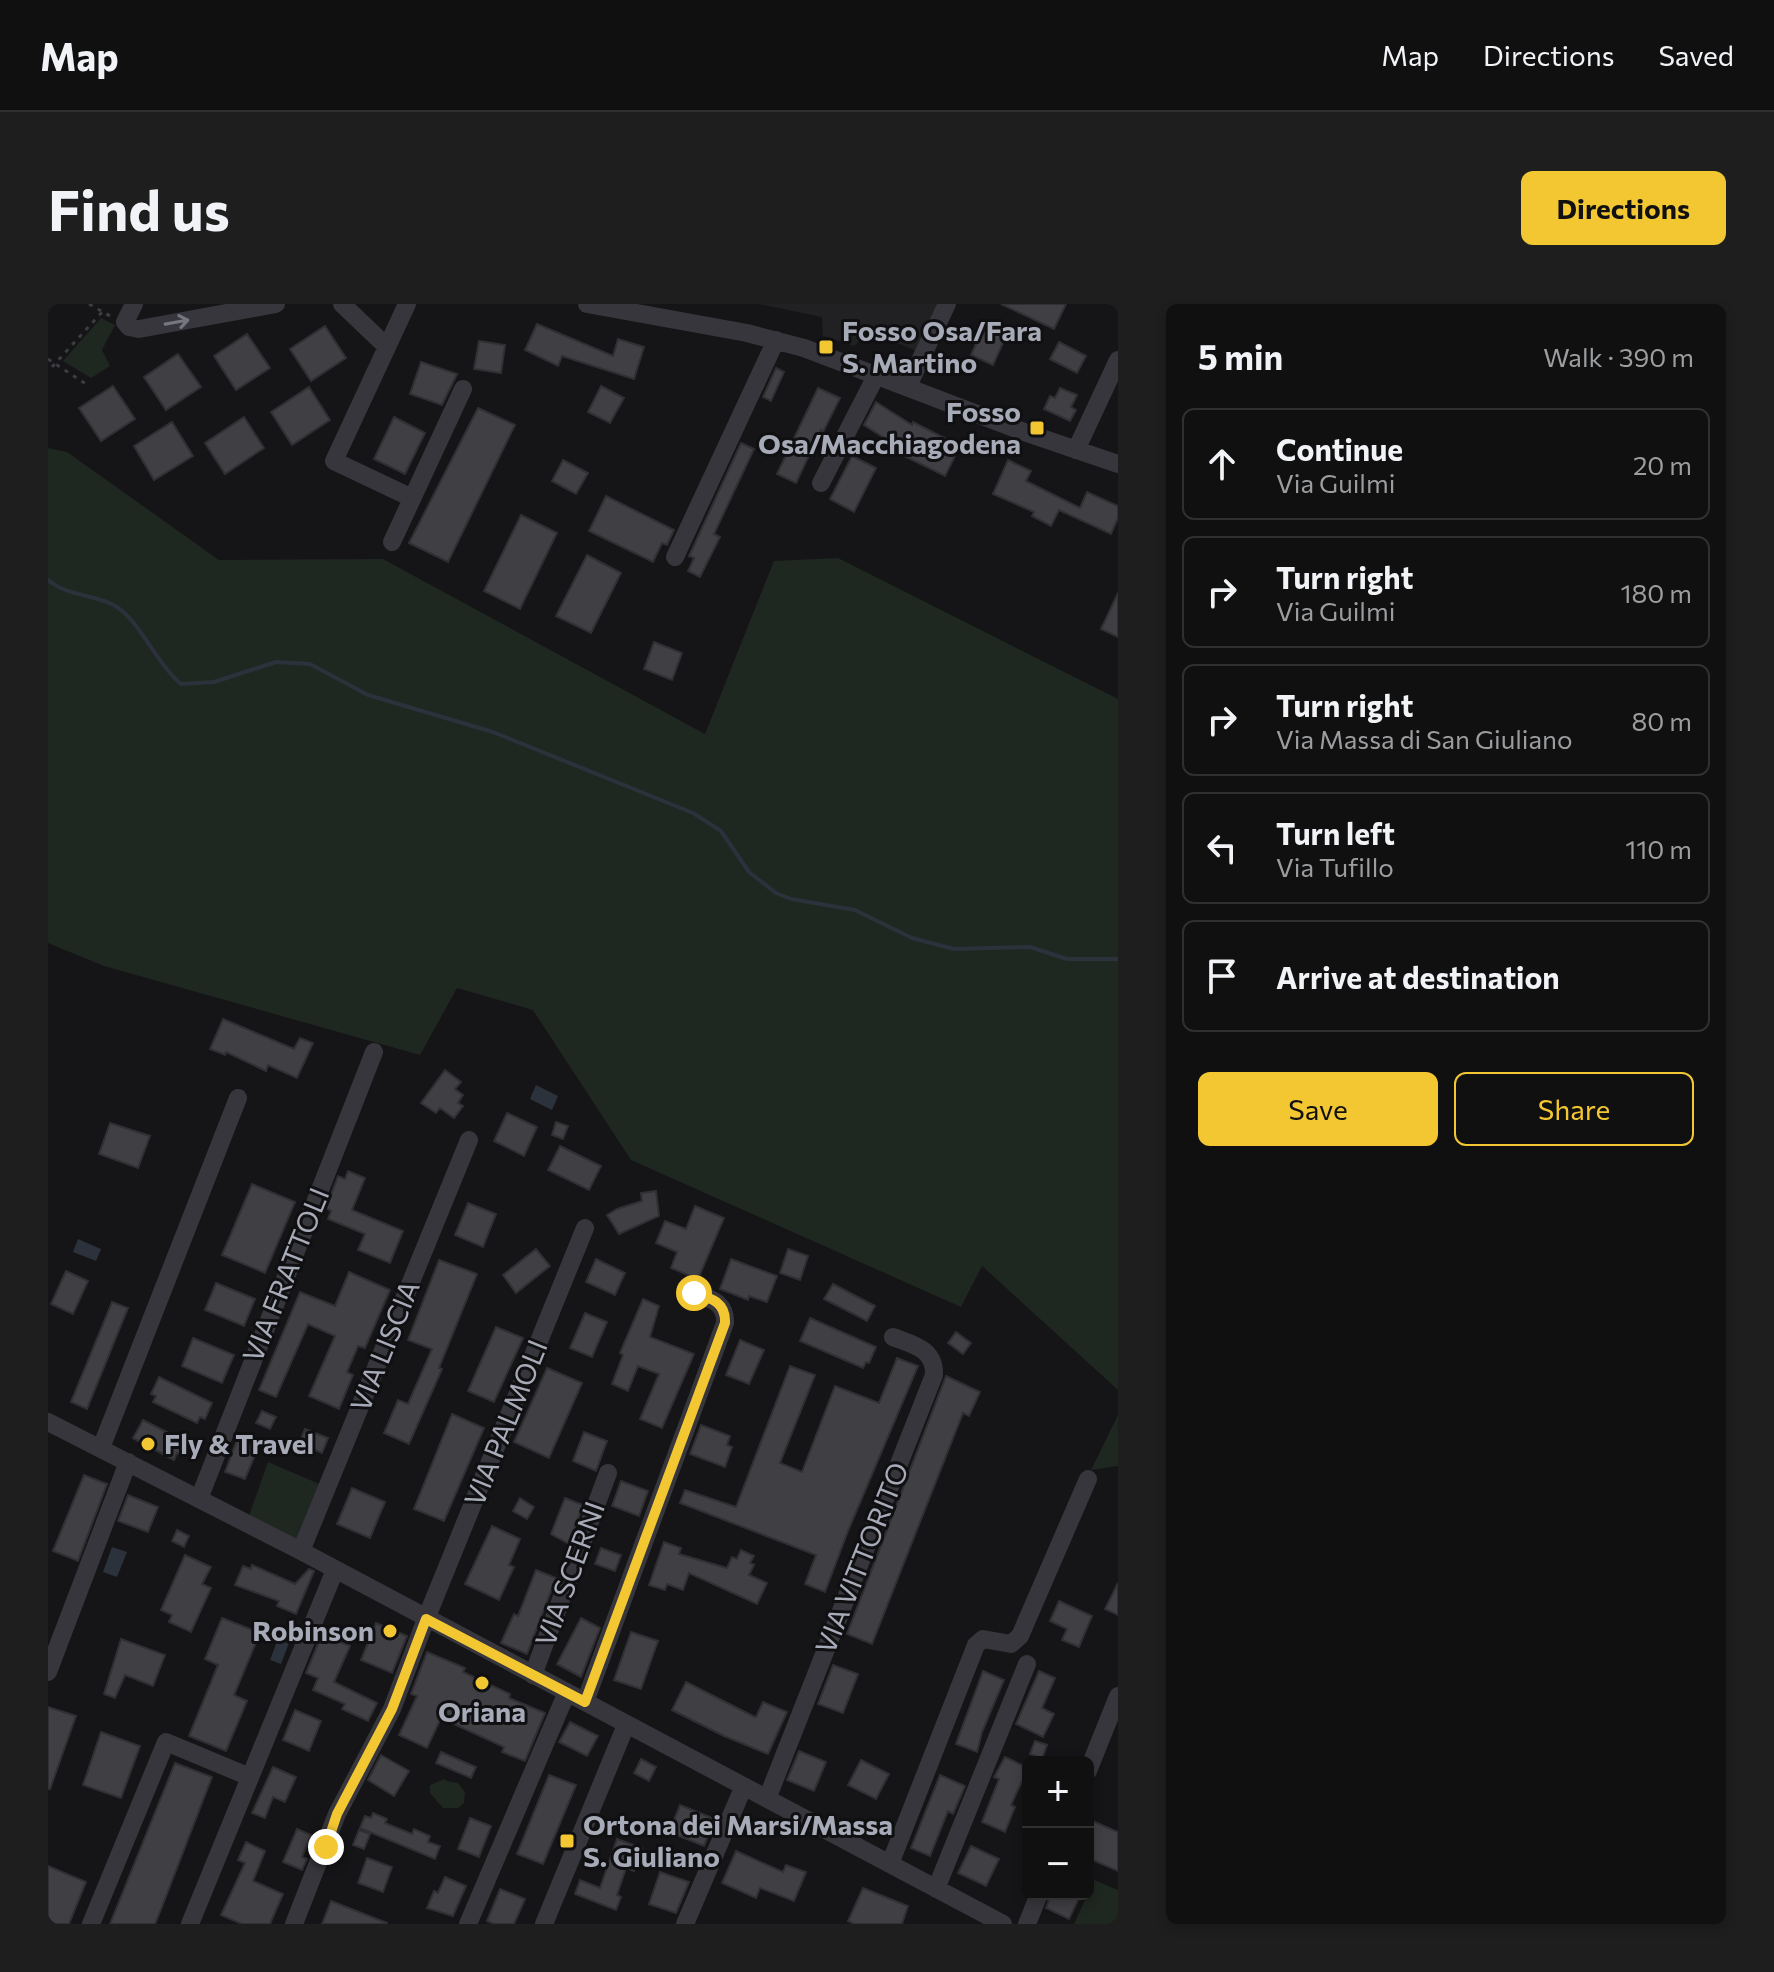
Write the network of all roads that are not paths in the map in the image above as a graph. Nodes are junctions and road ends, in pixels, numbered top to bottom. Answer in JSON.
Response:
{"nodes":[{"id":1,"x":134,"y":304,"type":"edge"},
{"id":2,"x":276,"y":304,"type":"edge"},
{"id":3,"x":342,"y":304,"type":"edge"},
{"id":4,"x":407,"y":304,"type":"edge"},
{"id":5,"x":587,"y":304,"type":"edge"},
{"id":6,"x":947,"y":304,"type":"edge"},
{"id":7,"x":215,"y":309,"type":"edge"},
{"id":8,"x":776,"y":340,"type":"junction"},
{"id":9,"x":387,"y":347,"type":"junction"},
{"id":10,"x":1118,"y":360,"type":"edge"},
{"id":11,"x":877,"y":374,"type":"junction"},
{"id":12,"x":908,"y":386,"type":"junction"},
{"id":13,"x":463,"y":389,"type":"dead end"},
{"id":14,"x":1076,"y":450,"type":"junction"},
{"id":15,"x":1118,"y":464,"type":"edge"},
{"id":16,"x":821,"y":483,"type":"dead end"},
{"id":17,"x":412,"y":498,"type":"junction"},
{"id":18,"x":392,"y":542,"type":"dead end"},
{"id":19,"x":675,"y":557,"type":"dead end"},
{"id":20,"x":374,"y":1052,"type":"dead end"},
{"id":21,"x":238,"y":1098,"type":"dead end"},
{"id":22,"x":469,"y":1140,"type":"dead end"},
{"id":23,"x":585,"y":1228,"type":"dead end"},
{"id":24,"x":694,"y":1293,"type":"dead end"},
{"id":25,"x":893,"y":1337,"type":"dead end"},
{"id":26,"x":48,"y":1422,"type":"edge"},
{"id":27,"x":101,"y":1448,"type":"junction"},
{"id":28,"x":128,"y":1462,"type":"junction"},
{"id":29,"x":608,"y":1473,"type":"dead end"},
{"id":30,"x":1088,"y":1479,"type":"dead end"},
{"id":31,"x":199,"y":1499,"type":"junction"},
{"id":32,"x":301,"y":1551,"type":"junction"},
{"id":33,"x":335,"y":1570,"type":"junction"},
{"id":34,"x":426,"y":1619,"type":"junction"},
{"id":35,"x":1027,"y":1664,"type":"dead end"},
{"id":36,"x":48,"y":1672,"type":"edge"},
{"id":37,"x":533,"y":1675,"type":"junction"},
{"id":38,"x":567,"y":1692,"type":"junction"},
{"id":39,"x":1118,"y":1696,"type":"edge"},
{"id":40,"x":585,"y":1702,"type":"junction"},
{"id":41,"x":626,"y":1725,"type":"junction"},
{"id":42,"x":1094,"y":1756,"type":"edge"},
{"id":43,"x":250,"y":1777,"type":"junction"},
{"id":44,"x":743,"y":1788,"type":"junction"},
{"id":45,"x":767,"y":1799,"type":"junction"},
{"id":46,"x":890,"y":1864,"type":"junction"},
{"id":47,"x":936,"y":1889,"type":"junction"},
{"id":48,"x":1037,"y":1900,"type":"edge"},
{"id":49,"x":91,"y":1924,"type":"edge"},
{"id":50,"x":190,"y":1924,"type":"edge"},
{"id":51,"x":294,"y":1924,"type":"edge"},
{"id":52,"x":468,"y":1924,"type":"edge"},
{"id":53,"x":544,"y":1924,"type":"edge"},
{"id":54,"x":685,"y":1924,"type":"edge"},
{"id":55,"x":1003,"y":1924,"type":"edge"},
{"id":56,"x":1027,"y":1924,"type":"edge"}],
"edges":[{"from":1,"to":7,"type":"street","one_way":true},
{"from":2,"to":7,"type":"street"},
{"from":3,"to":9,"type":"street"},
{"from":4,"to":9,"type":"street"},
{"from":5,"to":8,"type":"street"},
{"from":6,"to":12,"type":"street"},
{"from":8,"to":11,"type":"street"},
{"from":8,"to":19,"type":"street"},
{"from":9,"to":17,"type":"street"},
{"from":10,"to":14,"type":"street"},
{"from":11,"to":12,"type":"street"},
{"from":11,"to":16,"type":"street"},
{"from":12,"to":14,"type":"street"},
{"from":13,"to":17,"type":"street"},
{"from":14,"to":15,"type":"street"},
{"from":17,"to":18,"type":"street"},
{"from":20,"to":31,"type":"street","name":"VIA FRATTOLI"},
{"from":21,"to":27,"type":"street"},
{"from":22,"to":32,"type":"street","name":"VIA LISCIA"},
{"from":23,"to":34,"type":"street","name":"VIA PALMOLI"},
{"from":24,"to":40,"type":"street"},
{"from":25,"to":45,"type":"street","name":"VIA VITTORITO"},
{"from":26,"to":27,"type":"street"},
{"from":27,"to":28,"type":"street"},
{"from":28,"to":31,"type":"street"},
{"from":28,"to":36,"type":"street"},
{"from":29,"to":37,"type":"street","name":"VIA SCERNI"},
{"from":30,"to":46,"type":"street"},
{"from":31,"to":32,"type":"street"},
{"from":32,"to":33,"type":"street"},
{"from":33,"to":34,"type":"street"},
{"from":33,"to":43,"type":"street"},
{"from":34,"to":37,"type":"street"},
{"from":34,"to":51,"type":"street","name":"VIA PALMOLI"},
{"from":35,"to":47,"type":"street"},
{"from":37,"to":38,"type":"street"},
{"from":38,"to":40,"type":"street"},
{"from":38,"to":52,"type":"street"},
{"from":39,"to":42,"type":"street"},
{"from":40,"to":41,"type":"street"},
{"from":41,"to":44,"type":"street"},
{"from":41,"to":53,"type":"street"},
{"from":43,"to":49,"type":"street"},
{"from":43,"to":50,"type":"street"},
{"from":44,"to":45,"type":"street"},
{"from":44,"to":54,"type":"street"},
{"from":45,"to":46,"type":"street"},
{"from":46,"to":47,"type":"street"},
{"from":47,"to":55,"type":"street"},
{"from":48,"to":56,"type":"street"}]}
